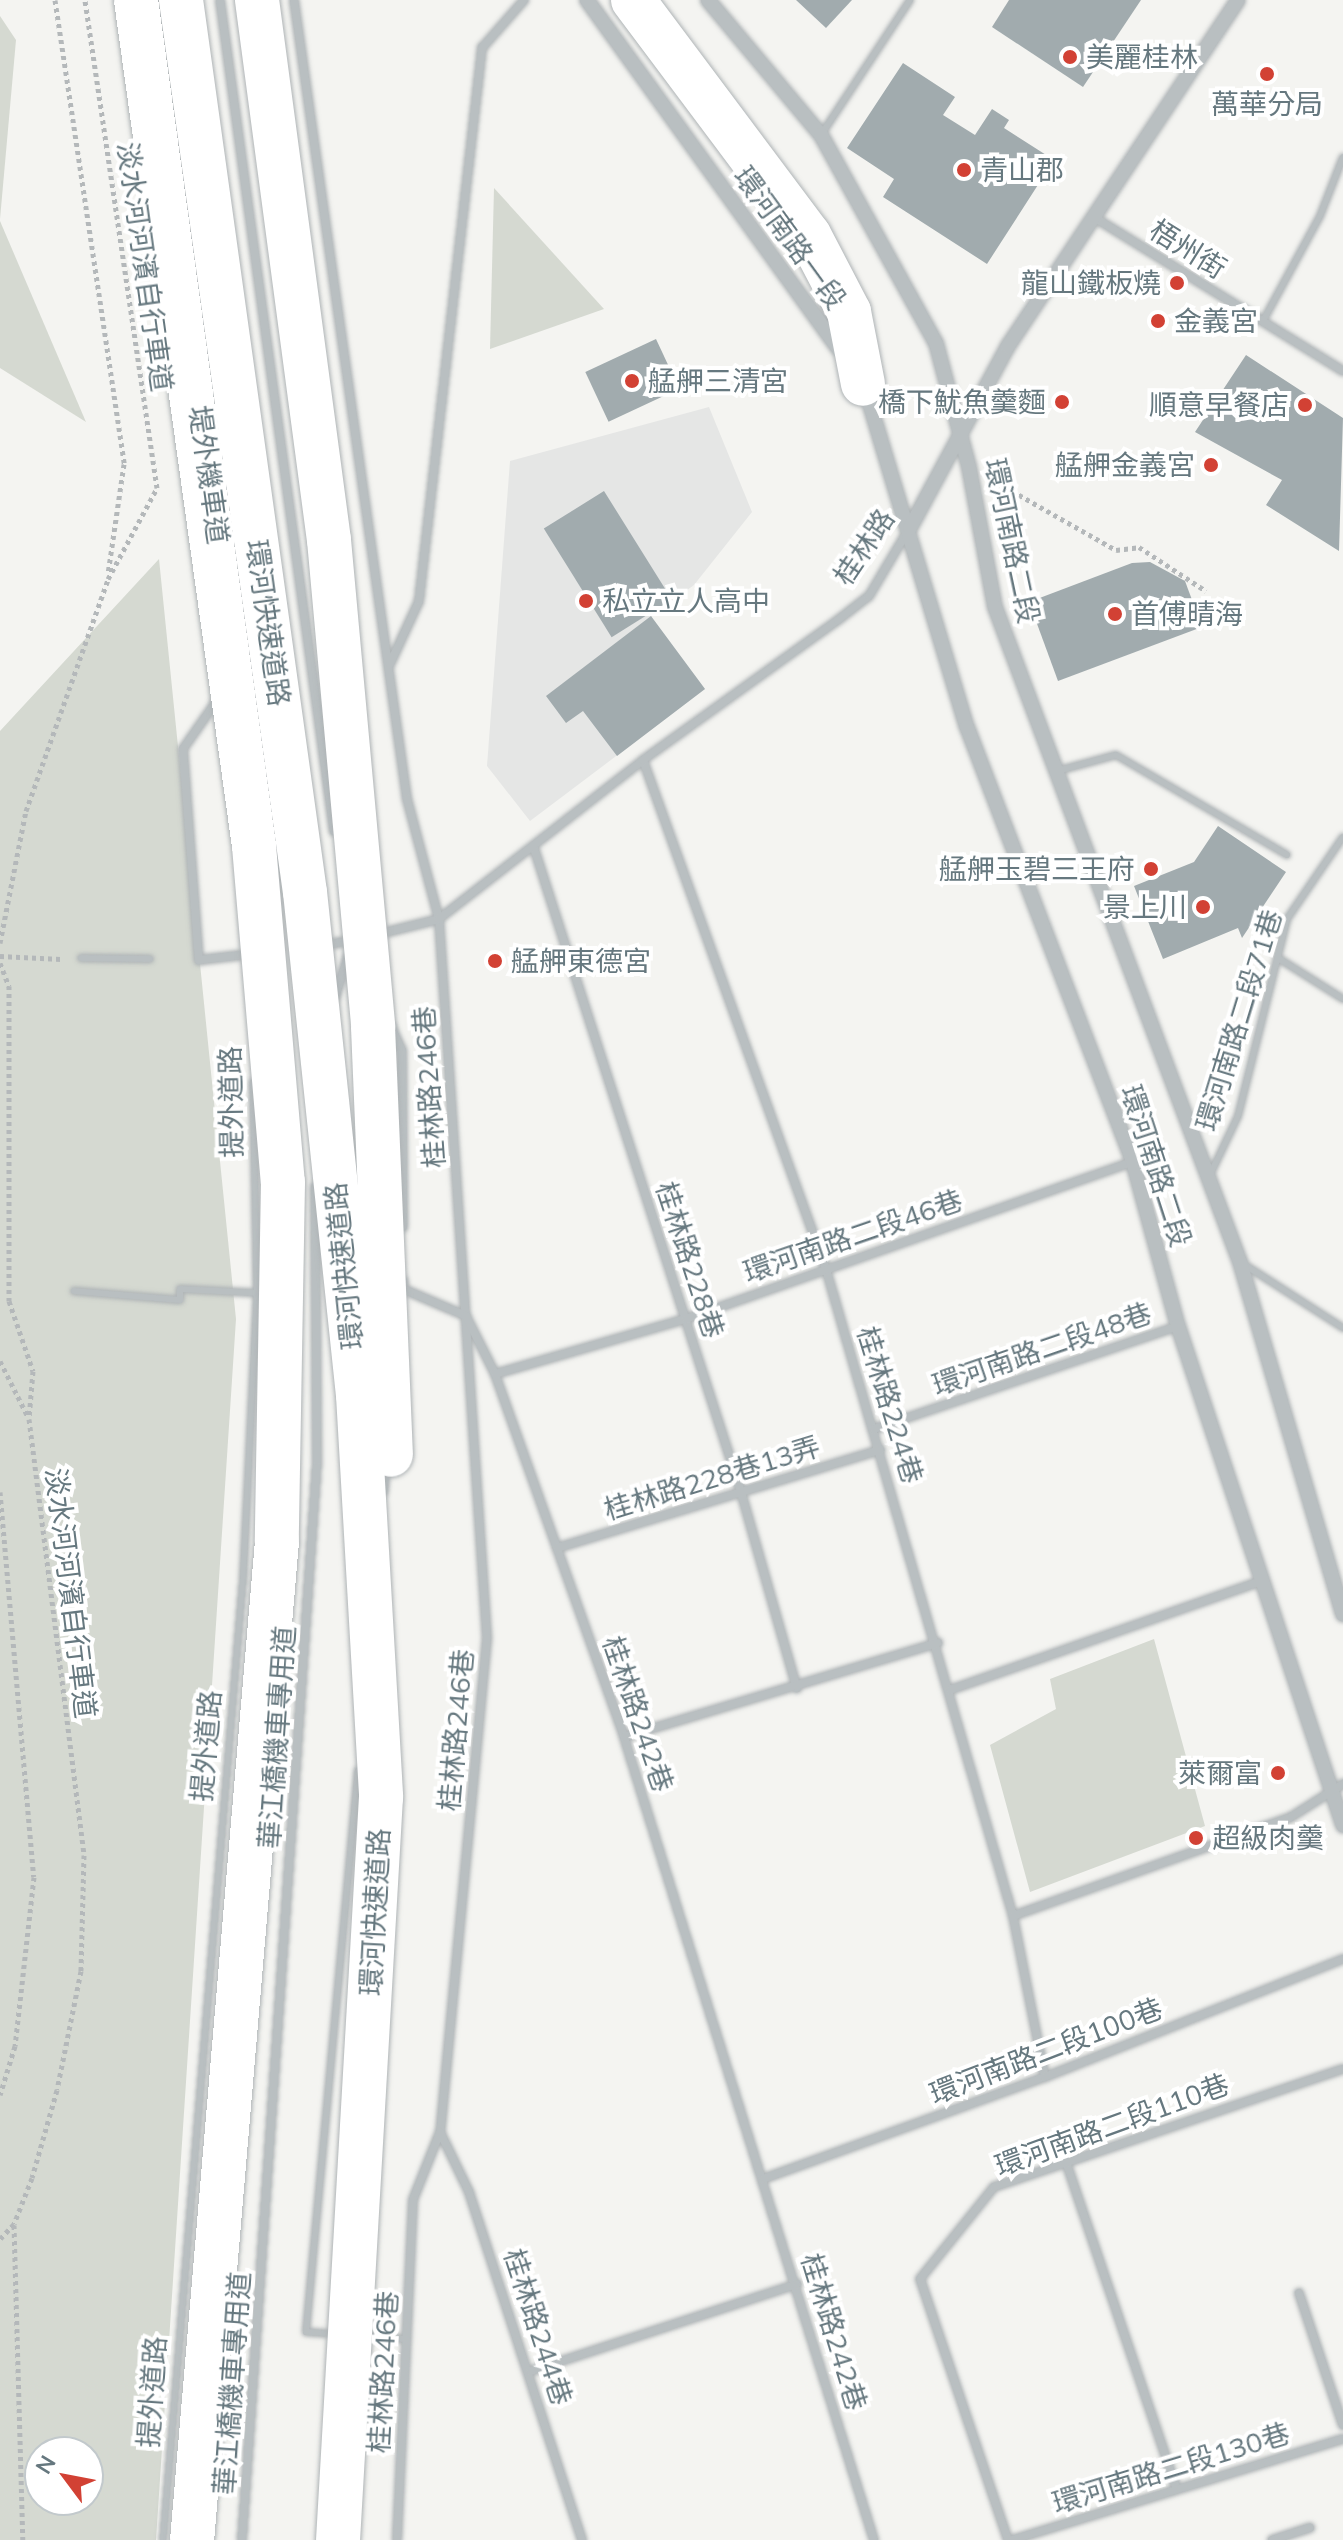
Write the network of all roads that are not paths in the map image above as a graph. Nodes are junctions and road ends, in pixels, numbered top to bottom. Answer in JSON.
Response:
{"nodes":[{"id":1,"x":136,"y":0,"type":"edge"},
{"id":2,"x":181,"y":0,"type":"edge"},
{"id":3,"x":220,"y":0,"type":"edge"},
{"id":4,"x":257,"y":0,"type":"edge"},
{"id":5,"x":294,"y":0,"type":"edge"},
{"id":6,"x":524,"y":0,"type":"edge"},
{"id":7,"x":587,"y":0,"type":"edge"},
{"id":8,"x":633,"y":0,"type":"edge"},
{"id":9,"x":708,"y":0,"type":"edge"},
{"id":10,"x":910,"y":0,"type":"edge"},
{"id":11,"x":1238,"y":0,"type":"edge"},
{"id":12,"x":821,"y":135,"type":"junction"},
{"id":13,"x":1343,"y":157,"type":"edge"},
{"id":14,"x":1091,"y":215,"type":"junction"},
{"id":15,"x":1263,"y":321,"type":"junction"},
{"id":16,"x":1343,"y":371,"type":"edge"},
{"id":17,"x":863,"y":384,"type":"junction"},
{"id":18,"x":961,"y":431,"type":"junction"},
{"id":19,"x":910,"y":528,"type":"junction"},
{"id":20,"x":390,"y":664,"type":"junction"},
{"id":21,"x":216,"y":683,"type":"dead end"},
{"id":22,"x":218,"y":699,"type":"junction"},
{"id":23,"x":643,"y":760,"type":"junction"},
{"id":24,"x":1057,"y":771,"type":"junction"},
{"id":25,"x":237,"y":810,"type":"dead end"},
{"id":26,"x":1343,"y":837,"type":"edge"},
{"id":27,"x":335,"y":840,"type":"dead end"},
{"id":28,"x":534,"y":848,"type":"junction"},
{"id":29,"x":1287,"y":855,"type":"dead end"},
{"id":30,"x":439,"y":919,"type":"junction"},
{"id":31,"x":349,"y":930,"type":"dead end"},
{"id":32,"x":353,"y":941,"type":"junction"},
{"id":33,"x":249,"y":942,"type":"dead end"},
{"id":34,"x":296,"y":950,"type":"dead end"},
{"id":35,"x":282,"y":952,"type":"dead end"},
{"id":36,"x":250,"y":955,"type":"junction"},
{"id":37,"x":81,"y":958,"type":"road end"},
{"id":38,"x":1278,"y":958,"type":"junction"},
{"id":39,"x":150,"y":959,"type":"dead end"},
{"id":40,"x":250,"y":970,"type":"dead end"},
{"id":41,"x":1343,"y":999,"type":"edge"},
{"id":42,"x":333,"y":1001,"type":"dead end"},
{"id":43,"x":329,"y":1016,"type":"dead end"},
{"id":44,"x":253,"y":1078,"type":"dead end"},
{"id":45,"x":314,"y":1094,"type":"dead end"},
{"id":46,"x":1133,"y":1162,"type":"junction"},
{"id":47,"x":315,"y":1174,"type":"dead end"},
{"id":48,"x":1208,"y":1180,"type":"junction"},
{"id":49,"x":403,"y":1241,"type":"dead end"},
{"id":50,"x":1240,"y":1262,"type":"junction"},
{"id":51,"x":826,"y":1269,"type":"junction"},
{"id":52,"x":403,"y":1273,"type":"dead end"},
{"id":53,"x":403,"y":1289,"type":"junction"},
{"id":54,"x":74,"y":1291,"type":"dead end"},
{"id":55,"x":257,"y":1293,"type":"junction"},
{"id":56,"x":402,"y":1305,"type":"dead end"},
{"id":57,"x":466,"y":1316,"type":"junction"},
{"id":58,"x":686,"y":1319,"type":"junction"},
{"id":59,"x":1178,"y":1326,"type":"junction"},
{"id":60,"x":1343,"y":1328,"type":"edge"},
{"id":61,"x":398,"y":1352,"type":"dead end"},
{"id":62,"x":495,"y":1374,"type":"junction"},
{"id":63,"x":874,"y":1429,"type":"junction"},
{"id":64,"x":880,"y":1450,"type":"junction"},
{"id":65,"x":741,"y":1492,"type":"junction"},
{"id":66,"x":383,"y":1510,"type":"dead end"},
{"id":67,"x":557,"y":1548,"type":"junction"},
{"id":68,"x":378,"y":1557,"type":"dead end"},
{"id":69,"x":1261,"y":1581,"type":"junction"},
{"id":70,"x":1343,"y":1614,"type":"edge"},
{"id":71,"x":938,"y":1643,"type":"junction"},
{"id":72,"x":797,"y":1688,"type":"junction"},
{"id":73,"x":950,"y":1690,"type":"junction"},
{"id":74,"x":365,"y":1700,"type":"dead end"},
{"id":75,"x":624,"y":1737,"type":"junction"},
{"id":76,"x":370,"y":1780,"type":"junction"},
{"id":77,"x":1336,"y":1787,"type":"edge"},
{"id":78,"x":1343,"y":1825,"type":"edge"},
{"id":79,"x":1013,"y":1916,"type":"junction"},
{"id":80,"x":1343,"y":1959,"type":"edge"},
{"id":81,"x":1343,"y":2069,"type":"edge"},
{"id":82,"x":1045,"y":2077,"type":"junction"},
{"id":83,"x":440,"y":2132,"type":"junction"},
{"id":84,"x":1065,"y":2159,"type":"junction"},
{"id":85,"x":763,"y":2179,"type":"junction"},
{"id":86,"x":797,"y":2284,"type":"junction"},
{"id":87,"x":1299,"y":2293,"type":"dead end"},
{"id":88,"x":406,"y":2339,"type":"junction"},
{"id":89,"x":531,"y":2371,"type":"junction"},
{"id":90,"x":1343,"y":2425,"type":"edge"},
{"id":91,"x":1343,"y":2439,"type":"edge"},
{"id":92,"x":1176,"y":2486,"type":"junction"},
{"id":93,"x":1310,"y":2528,"type":"dead end"},
{"id":94,"x":163,"y":2540,"type":"edge"},
{"id":95,"x":192,"y":2540,"type":"edge"},
{"id":96,"x":242,"y":2540,"type":"edge"},
{"id":97,"x":338,"y":2540,"type":"edge"},
{"id":98,"x":397,"y":2540,"type":"edge"},
{"id":99,"x":582,"y":2540,"type":"edge"},
{"id":100,"x":874,"y":2540,"type":"edge"},
{"id":101,"x":1010,"y":2540,"type":"edge"},
{"id":102,"x":1272,"y":2540,"type":"edge"}],
"edges":[{"from":1,"to":95,"type":"highway","name":"環河快速道路","bridge":true},
{"from":2,"to":76,"type":"highway","name":"環河快速道路","bridge":true},
{"from":3,"to":27,"type":"street"},
{"from":4,"to":76,"type":"highway","bridge":true},
{"from":5,"to":20,"type":"street","name":"桂林路246巷"},
{"from":6,"to":20,"type":"street"},
{"from":7,"to":17,"type":"street","name":"環河南路一段"},
{"from":8,"to":17,"type":"highway"},
{"from":9,"to":12,"type":"street"},
{"from":10,"to":12,"type":"lane"},
{"from":11,"to":14,"type":"street","name":"桂林路"},
{"from":12,"to":18,"type":"street"},
{"from":13,"to":15,"type":"lane"},
{"from":14,"to":15,"type":"street","name":"梧州街"},
{"from":14,"to":18,"type":"street","name":"桂林路"},
{"from":15,"to":16,"type":"street","name":"梧州街"},
{"from":17,"to":19,"type":"street","name":"環河南路一段"},
{"from":18,"to":19,"type":"street","name":"桂林路"},
{"from":18,"to":24,"type":"street","name":"環河南路二段"},
{"from":19,"to":23,"type":"street","name":"桂林路"},
{"from":19,"to":46,"type":"street","name":"環河南路二段"},
{"from":20,"to":30,"type":"street","name":"桂林路246巷"},
{"from":21,"to":22,"type":"street"},
{"from":22,"to":25,"type":"street"},
{"from":22,"to":36,"type":"street"},
{"from":23,"to":28,"type":"street","name":"桂林路"},
{"from":23,"to":51,"type":"street","name":"桂林路224巷"},
{"from":24,"to":29,"type":"lane"},
{"from":24,"to":48,"type":"street","name":"環河南路二段"},
{"from":26,"to":38,"type":"lane","name":"環河南路二段71巷"},
{"from":28,"to":30,"type":"street","name":"桂林路"},
{"from":28,"to":58,"type":"street","name":"桂林路228巷"},
{"from":30,"to":32,"type":"street","name":"桂林路"},
{"from":30,"to":57,"type":"street","name":"桂林路246巷"},
{"from":31,"to":32,"type":"street"},
{"from":32,"to":34,"type":"street","name":"桂林路"},
{"from":32,"to":42,"type":"street"},
{"from":32,"to":49,"type":"street"},
{"from":33,"to":36,"type":"street"},
{"from":35,"to":36,"type":"street"},
{"from":36,"to":40,"type":"lane"},
{"from":37,"to":39,"type":"lane"},
{"from":38,"to":41,"type":"lane"},
{"from":38,"to":48,"type":"lane","name":"環河南路二段71巷"},
{"from":43,"to":45,"type":"street"},
{"from":44,"to":55,"type":"lane","name":"提外道路"},
{"from":46,"to":51,"type":"street","name":"環河南路二段46巷"},
{"from":46,"to":59,"type":"street","name":"環河南路二段"},
{"from":47,"to":96,"type":"street","name":"華江橋機車專用道"},
{"from":48,"to":50,"type":"street","name":"環河南路二段"},
{"from":50,"to":60,"type":"lane"},
{"from":50,"to":70,"type":"street","name":"環河南路二段"},
{"from":51,"to":58,"type":"street","name":"環河南路二段46巷"},
{"from":51,"to":63,"type":"street","name":"桂林路224巷"},
{"from":52,"to":53,"type":"street"},
{"from":53,"to":56,"type":"lane"},
{"from":53,"to":57,"type":"street"},
{"from":54,"to":55,"type":"lane"},
{"from":55,"to":94,"type":"lane","name":"提外道路"},
{"from":57,"to":62,"type":"street","name":"桂林路242巷"},
{"from":57,"to":83,"type":"street","name":"桂林路246巷"},
{"from":58,"to":62,"type":"street","name":"環河南路二段46巷"},
{"from":58,"to":65,"type":"street","name":"桂林路228巷"},
{"from":59,"to":63,"type":"street","name":"環河南路二段48巷"},
{"from":59,"to":69,"type":"street","name":"環河南路二段"},
{"from":61,"to":66,"type":"lane"},
{"from":62,"to":67,"type":"street","name":"桂林路242巷"},
{"from":63,"to":64,"type":"street","name":"桂林路224巷"},
{"from":64,"to":65,"type":"street","name":"桂林路228巷13弄"},
{"from":64,"to":71,"type":"street","name":"桂林路224巷"},
{"from":65,"to":67,"type":"street","name":"桂林路228巷13弄"},
{"from":65,"to":72,"type":"street","name":"桂林路228巷"},
{"from":67,"to":75,"type":"street","name":"桂林路242巷"},
{"from":68,"to":74,"type":"lane"},
{"from":69,"to":73,"type":"street"},
{"from":69,"to":77,"type":"street","name":"環河南路二段"},
{"from":71,"to":72,"type":"street"},
{"from":71,"to":73,"type":"street","name":"桂林路224巷"},
{"from":72,"to":75,"type":"street"},
{"from":73,"to":79,"type":"street","name":"桂林路224巷"},
{"from":75,"to":85,"type":"street","name":"桂林路242巷"},
{"from":76,"to":88,"type":"lane"},
{"from":76,"to":97,"type":"highway","name":"環河快速道路","bridge":true},
{"from":77,"to":78,"type":"street","name":"環河南路二段"},
{"from":77,"to":79,"type":"street"},
{"from":79,"to":82,"type":"street","name":"桂林路224巷"},
{"from":80,"to":82,"type":"street","name":"環河南路二段100巷"},
{"from":81,"to":84,"type":"street","name":"環河南路二段110巷"},
{"from":82,"to":85,"type":"street","name":"環河南路二段100巷"},
{"from":83,"to":88,"type":"street","name":"桂林路246巷"},
{"from":83,"to":89,"type":"street","name":"桂林路244巷"},
{"from":84,"to":92,"type":"street"},
{"from":84,"to":101,"type":"street","name":"環河南路二段110巷"},
{"from":85,"to":86,"type":"street","name":"桂林路242巷"},
{"from":86,"to":89,"type":"street"},
{"from":86,"to":100,"type":"street","name":"桂林路242巷"},
{"from":87,"to":90,"type":"street"},
{"from":88,"to":98,"type":"street","name":"桂林路246巷"},
{"from":89,"to":99,"type":"street","name":"桂林路244巷"},
{"from":91,"to":92,"type":"street","name":"環河南路二段130巷"},
{"from":92,"to":101,"type":"street","name":"環河南路二段130巷"},
{"from":93,"to":102,"type":"street"}]}
